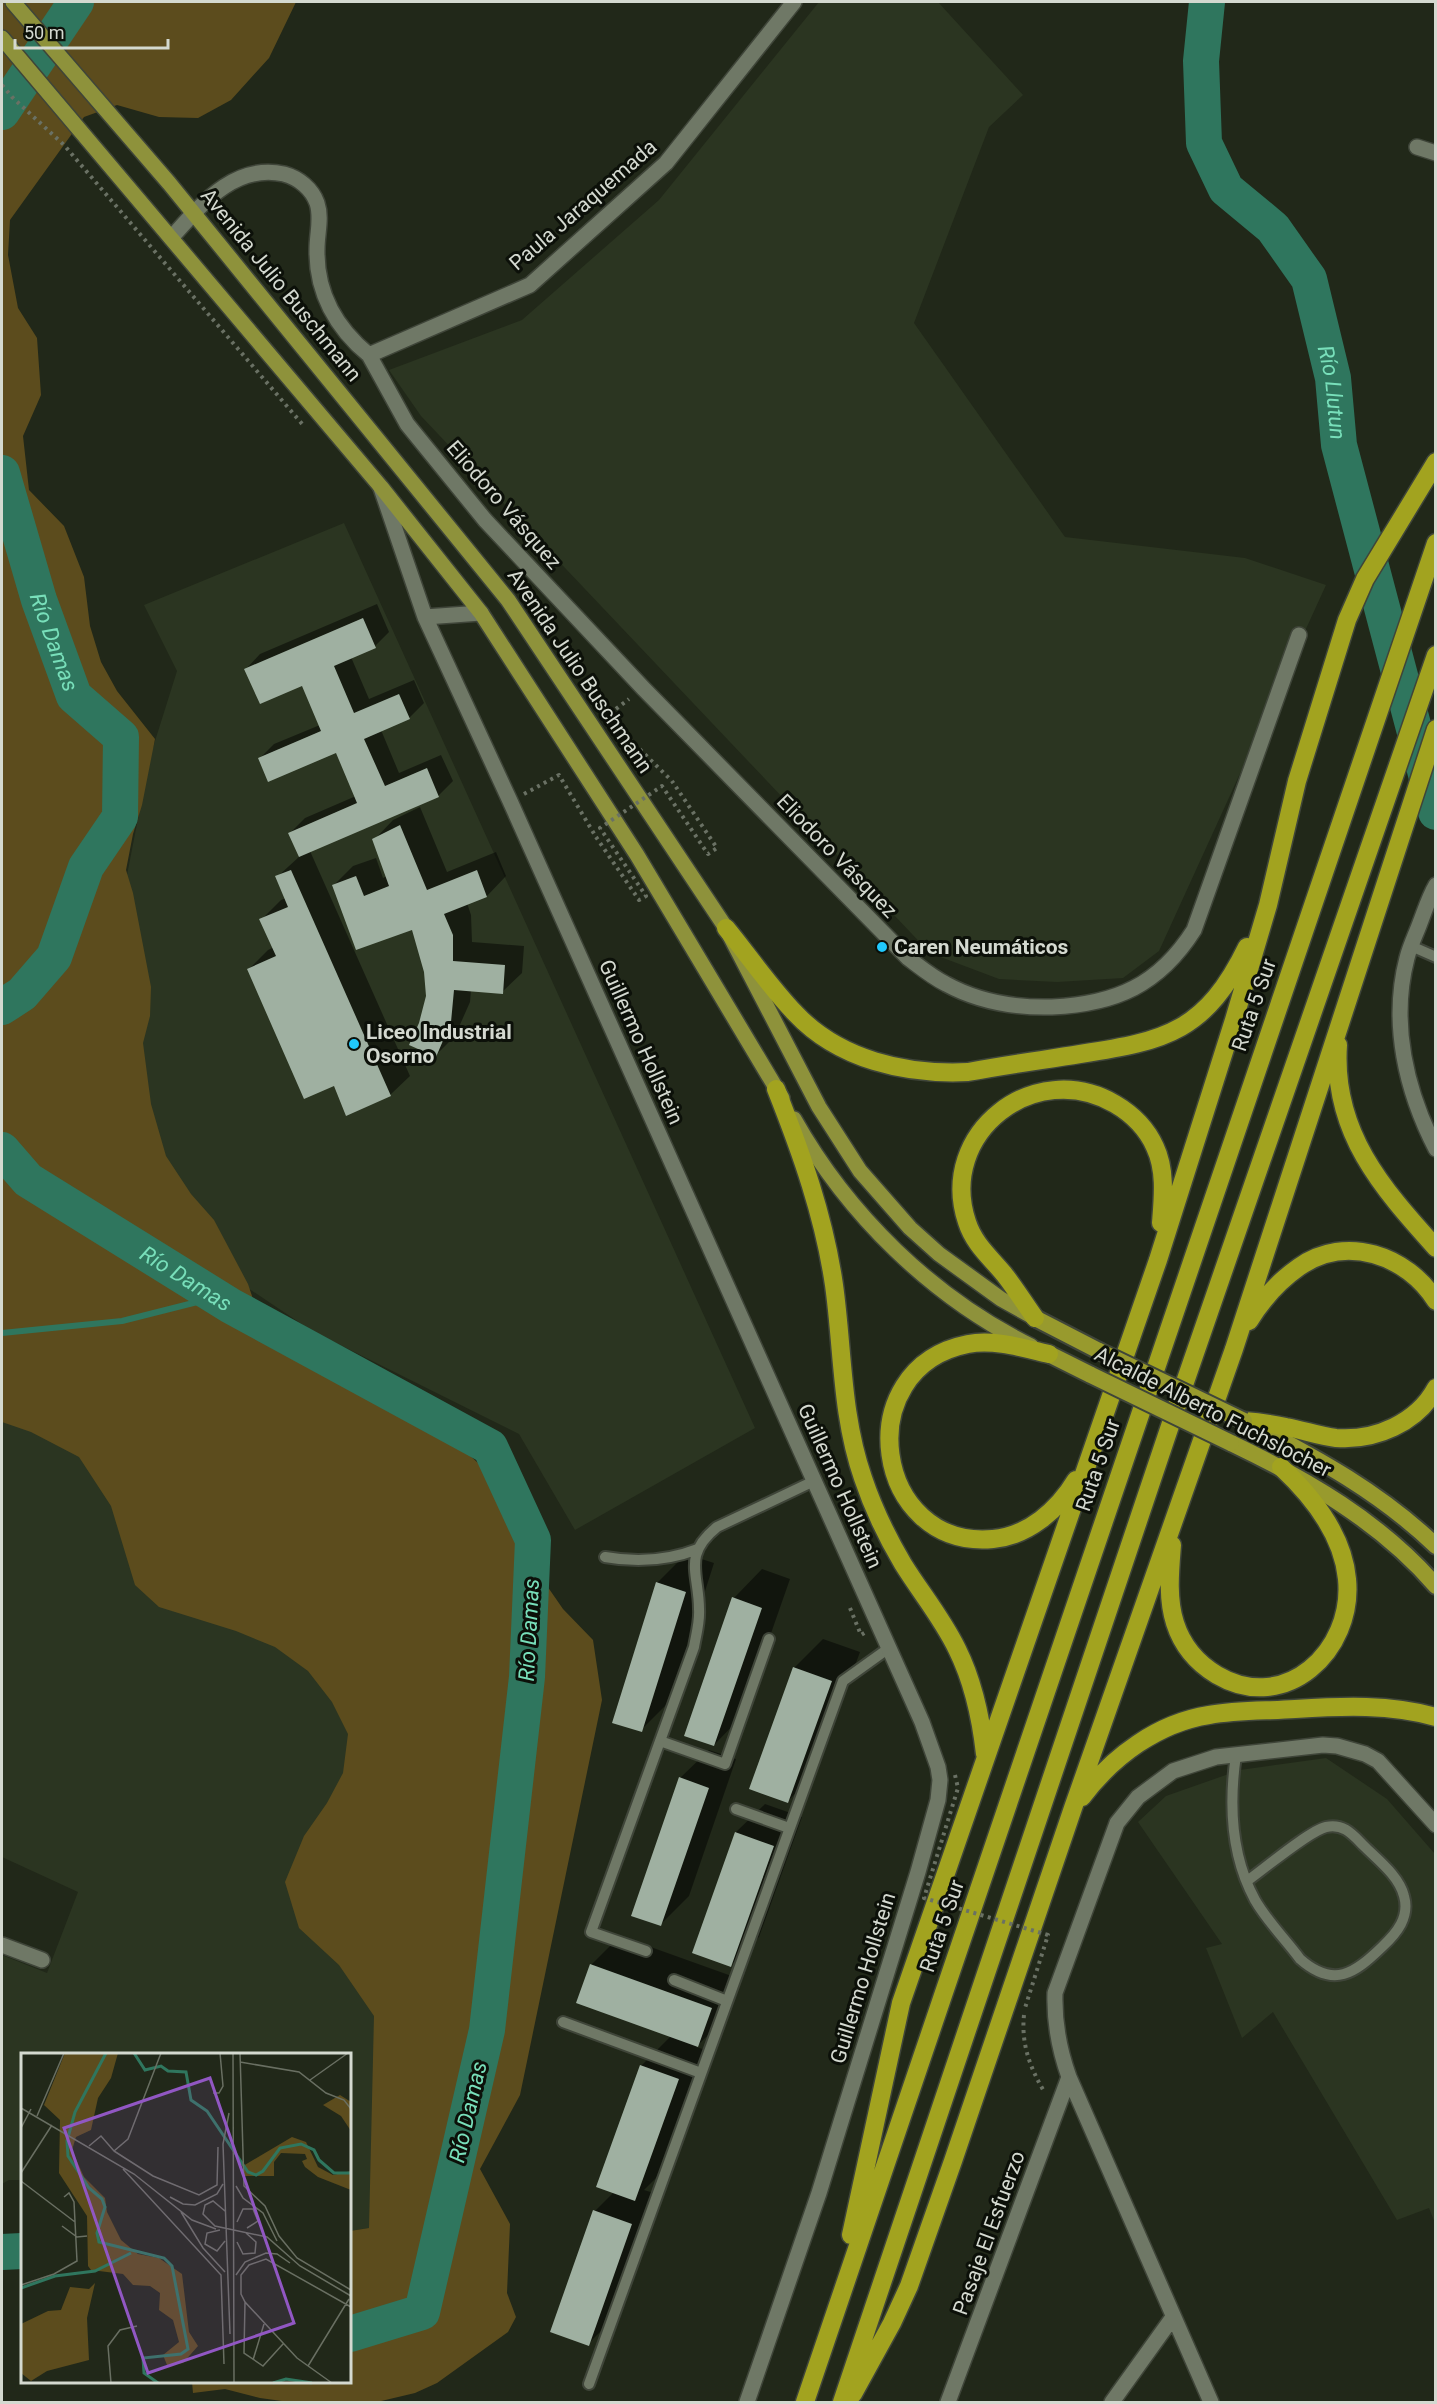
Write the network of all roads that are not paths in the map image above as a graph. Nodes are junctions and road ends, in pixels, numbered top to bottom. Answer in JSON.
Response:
{"nodes":[{"id":1,"x":13,"y":2,"type":"edge"},
{"id":2,"x":794,"y":2,"type":"edge"},
{"id":3,"x":2,"y":38,"type":"edge"},
{"id":4,"x":1417,"y":147,"type":"dead end"},
{"id":5,"x":1436,"y":153,"type":"edge"},
{"id":6,"x":193,"y":213,"type":"junction"},
{"id":7,"x":171,"y":238,"type":"junction"},
{"id":8,"x":369,"y":356,"type":"junction"},
{"id":9,"x":1436,"y":462,"type":"edge"},
{"id":10,"x":381,"y":487,"type":"junction"},
{"id":11,"x":1436,"y":543,"type":"edge"},
{"id":12,"x":481,"y":614,"type":"junction"},
{"id":13,"x":425,"y":617,"type":"junction"},
{"id":14,"x":1299,"y":635,"type":"dead end"},
{"id":15,"x":1436,"y":655,"type":"edge"},
{"id":16,"x":1436,"y":729,"type":"edge"},
{"id":17,"x":1436,"y":885,"type":"edge"},
{"id":18,"x":1268,"y":906,"type":"junction"},
{"id":19,"x":726,"y":928,"type":"junction"},
{"id":20,"x":1409,"y":951,"type":"junction"},
{"id":21,"x":1436,"y":957,"type":"edge"},
{"id":22,"x":1339,"y":1026,"type":"junction"},
{"id":23,"x":776,"y":1089,"type":"junction"},
{"id":24,"x":1436,"y":1149,"type":"edge"},
{"id":25,"x":1436,"y":1248,"type":"edge"},
{"id":26,"x":1158,"y":1260,"type":"junction"},
{"id":27,"x":1436,"y":1301,"type":"edge"},
{"id":28,"x":1035,"y":1318,"type":"junction"},
{"id":29,"x":1234,"y":1349,"type":"junction"},
{"id":30,"x":1099,"y":1350,"type":"joint"},
{"id":31,"x":1049,"y":1354,"type":"junction"},
{"id":32,"x":1436,"y":1388,"type":"edge"},
{"id":33,"x":1244,"y":1421,"type":"junction"},
{"id":34,"x":1090,"y":1456,"type":"junction"},
{"id":35,"x":1281,"y":1467,"type":"junction"},
{"id":36,"x":814,"y":1481,"type":"junction"},
{"id":37,"x":1175,"y":1519,"type":"junction"},
{"id":38,"x":1436,"y":1546,"type":"edge"},
{"id":39,"x":698,"y":1549,"type":"junction"},
{"id":40,"x":605,"y":1557,"type":"dead end"},
{"id":41,"x":1436,"y":1586,"type":"edge"},
{"id":42,"x":769,"y":1639,"type":"dead end"},
{"id":43,"x":889,"y":1648,"type":"junction"},
{"id":44,"x":1436,"y":1717,"type":"edge"},
{"id":45,"x":660,"y":1741,"type":"junction"},
{"id":46,"x":1236,"y":1755,"type":"junction"},
{"id":47,"x":986,"y":1758,"type":"junction"},
{"id":48,"x":1073,"y":1808,"type":"junction"},
{"id":49,"x":736,"y":1809,"type":"dead end"},
{"id":50,"x":1436,"y":1825,"type":"edge"},
{"id":51,"x":789,"y":1828,"type":"junction"},
{"id":52,"x":1247,"y":1881,"type":"junction"},
{"id":53,"x":2,"y":1945,"type":"edge"},
{"id":54,"x":646,"y":1952,"type":"dead end"},
{"id":55,"x":42,"y":1960,"type":"dead end"},
{"id":56,"x":674,"y":1980,"type":"dead end"},
{"id":57,"x":727,"y":2001,"type":"junction"},
{"id":58,"x":563,"y":2022,"type":"dead end"},
{"id":59,"x":701,"y":2073,"type":"junction"},
{"id":60,"x":1069,"y":2077,"type":"junction"},
{"id":61,"x":1173,"y":2317,"type":"junction"},
{"id":62,"x":833,"y":2319,"type":"junction"},
{"id":63,"x":589,"y":2384,"type":"dead end"},
{"id":64,"x":747,"y":2403,"type":"edge"},
{"id":65,"x":805,"y":2403,"type":"edge"},
{"id":66,"x":842,"y":2403,"type":"edge"},
{"id":67,"x":849,"y":2403,"type":"edge"},
{"id":68,"x":948,"y":2403,"type":"edge"},
{"id":69,"x":1112,"y":2403,"type":"edge"},
{"id":70,"x":1211,"y":2403,"type":"edge"}],
"edges":[{"from":1,"to":6,"type":"main road","name":"Avenida Julio Buschmann"},
{"from":2,"to":8,"type":"street","name":"Paula Jaraquemada"},
{"from":3,"to":7,"type":"main road"},
{"from":4,"to":5,"type":"street"},
{"from":6,"to":7,"type":"street"},
{"from":6,"to":8,"type":"street"},
{"from":6,"to":19,"type":"main road","name":"Avenida Julio Buschmann"},
{"from":7,"to":10,"type":"main road"},
{"from":8,"to":14,"type":"street","name":"Eliodoro Vásquez"},
{"from":9,"to":18,"type":"highway"},
{"from":10,"to":12,"type":"main road"},
{"from":10,"to":13,"type":"street","name":"Guillermo Hollstein"},
{"from":11,"to":62,"type":"highway","name":"Ruta 5 Sur"},
{"from":12,"to":13,"type":"street"},
{"from":12,"to":23,"type":"main road"},
{"from":13,"to":36,"type":"street","name":"Guillermo Hollstein"},
{"from":15,"to":66,"type":"highway"},
{"from":16,"to":22,"type":"highway"},
{"from":17,"to":20,"type":"street"},
{"from":18,"to":19,"type":"highway"},
{"from":18,"to":26,"type":"highway"},
{"from":19,"to":28,"type":"main road","name":"Avenida Julio Buschmann"},
{"from":20,"to":21,"type":"lane"},
{"from":20,"to":24,"type":"street"},
{"from":22,"to":25,"type":"highway"},
{"from":22,"to":29,"type":"highway"},
{"from":23,"to":31,"type":"main road"},
{"from":23,"to":47,"type":"highway"},
{"from":26,"to":28,"type":"highway"},
{"from":26,"to":34,"type":"highway"},
{"from":27,"to":29,"type":"highway"},
{"from":28,"to":30,"type":"highway","name":"Avenida Julio Buschmann"},
{"from":29,"to":37,"type":"highway"},
{"from":30,"to":33,"type":"highway","name":"Alcalde Alberto Fuchslocher","bridge":true},
{"from":31,"to":34,"type":"highway"},
{"from":31,"to":35,"type":"highway","name":"Alcalde Alberto Fuchslocher","bridge":true},
{"from":32,"to":33,"type":"highway"},
{"from":33,"to":38,"type":"highway","name":"Alcalde Alberto Fuchslocher"},
{"from":34,"to":47,"type":"highway"},
{"from":35,"to":37,"type":"highway"},
{"from":35,"to":41,"type":"highway","name":"Alcalde Alberto Fuchslocher"},
{"from":36,"to":39,"type":"lane"},
{"from":36,"to":43,"type":"street","name":"Guillermo Hollstein"},
{"from":37,"to":48,"type":"highway"},
{"from":39,"to":40,"type":"lane"},
{"from":39,"to":45,"type":"lane"},
{"from":42,"to":45,"type":"lane"},
{"from":43,"to":51,"type":"lane"},
{"from":43,"to":64,"type":"street","name":"Guillermo Hollstein"},
{"from":44,"to":48,"type":"highway"},
{"from":45,"to":54,"type":"lane"},
{"from":46,"to":50,"type":"street"},
{"from":46,"to":52,"type":"lane"},
{"from":46,"to":60,"type":"street"},
{"from":47,"to":62,"type":"highway"},
{"from":48,"to":67,"type":"highway"},
{"from":49,"to":51,"type":"lane"},
{"from":51,"to":57,"type":"lane"},
{"from":52,"to":52,"type":"lane"},
{"from":53,"to":55,"type":"street"},
{"from":56,"to":57,"type":"lane"},
{"from":57,"to":59,"type":"lane"},
{"from":58,"to":59,"type":"lane"},
{"from":59,"to":63,"type":"lane"},
{"from":60,"to":61,"type":"street"},
{"from":60,"to":68,"type":"street","name":"Pasaje El Esfuerzo"},
{"from":61,"to":69,"type":"street"},
{"from":61,"to":70,"type":"street"},
{"from":62,"to":65,"type":"highway","name":"Ruta 5 Sur"}]}
